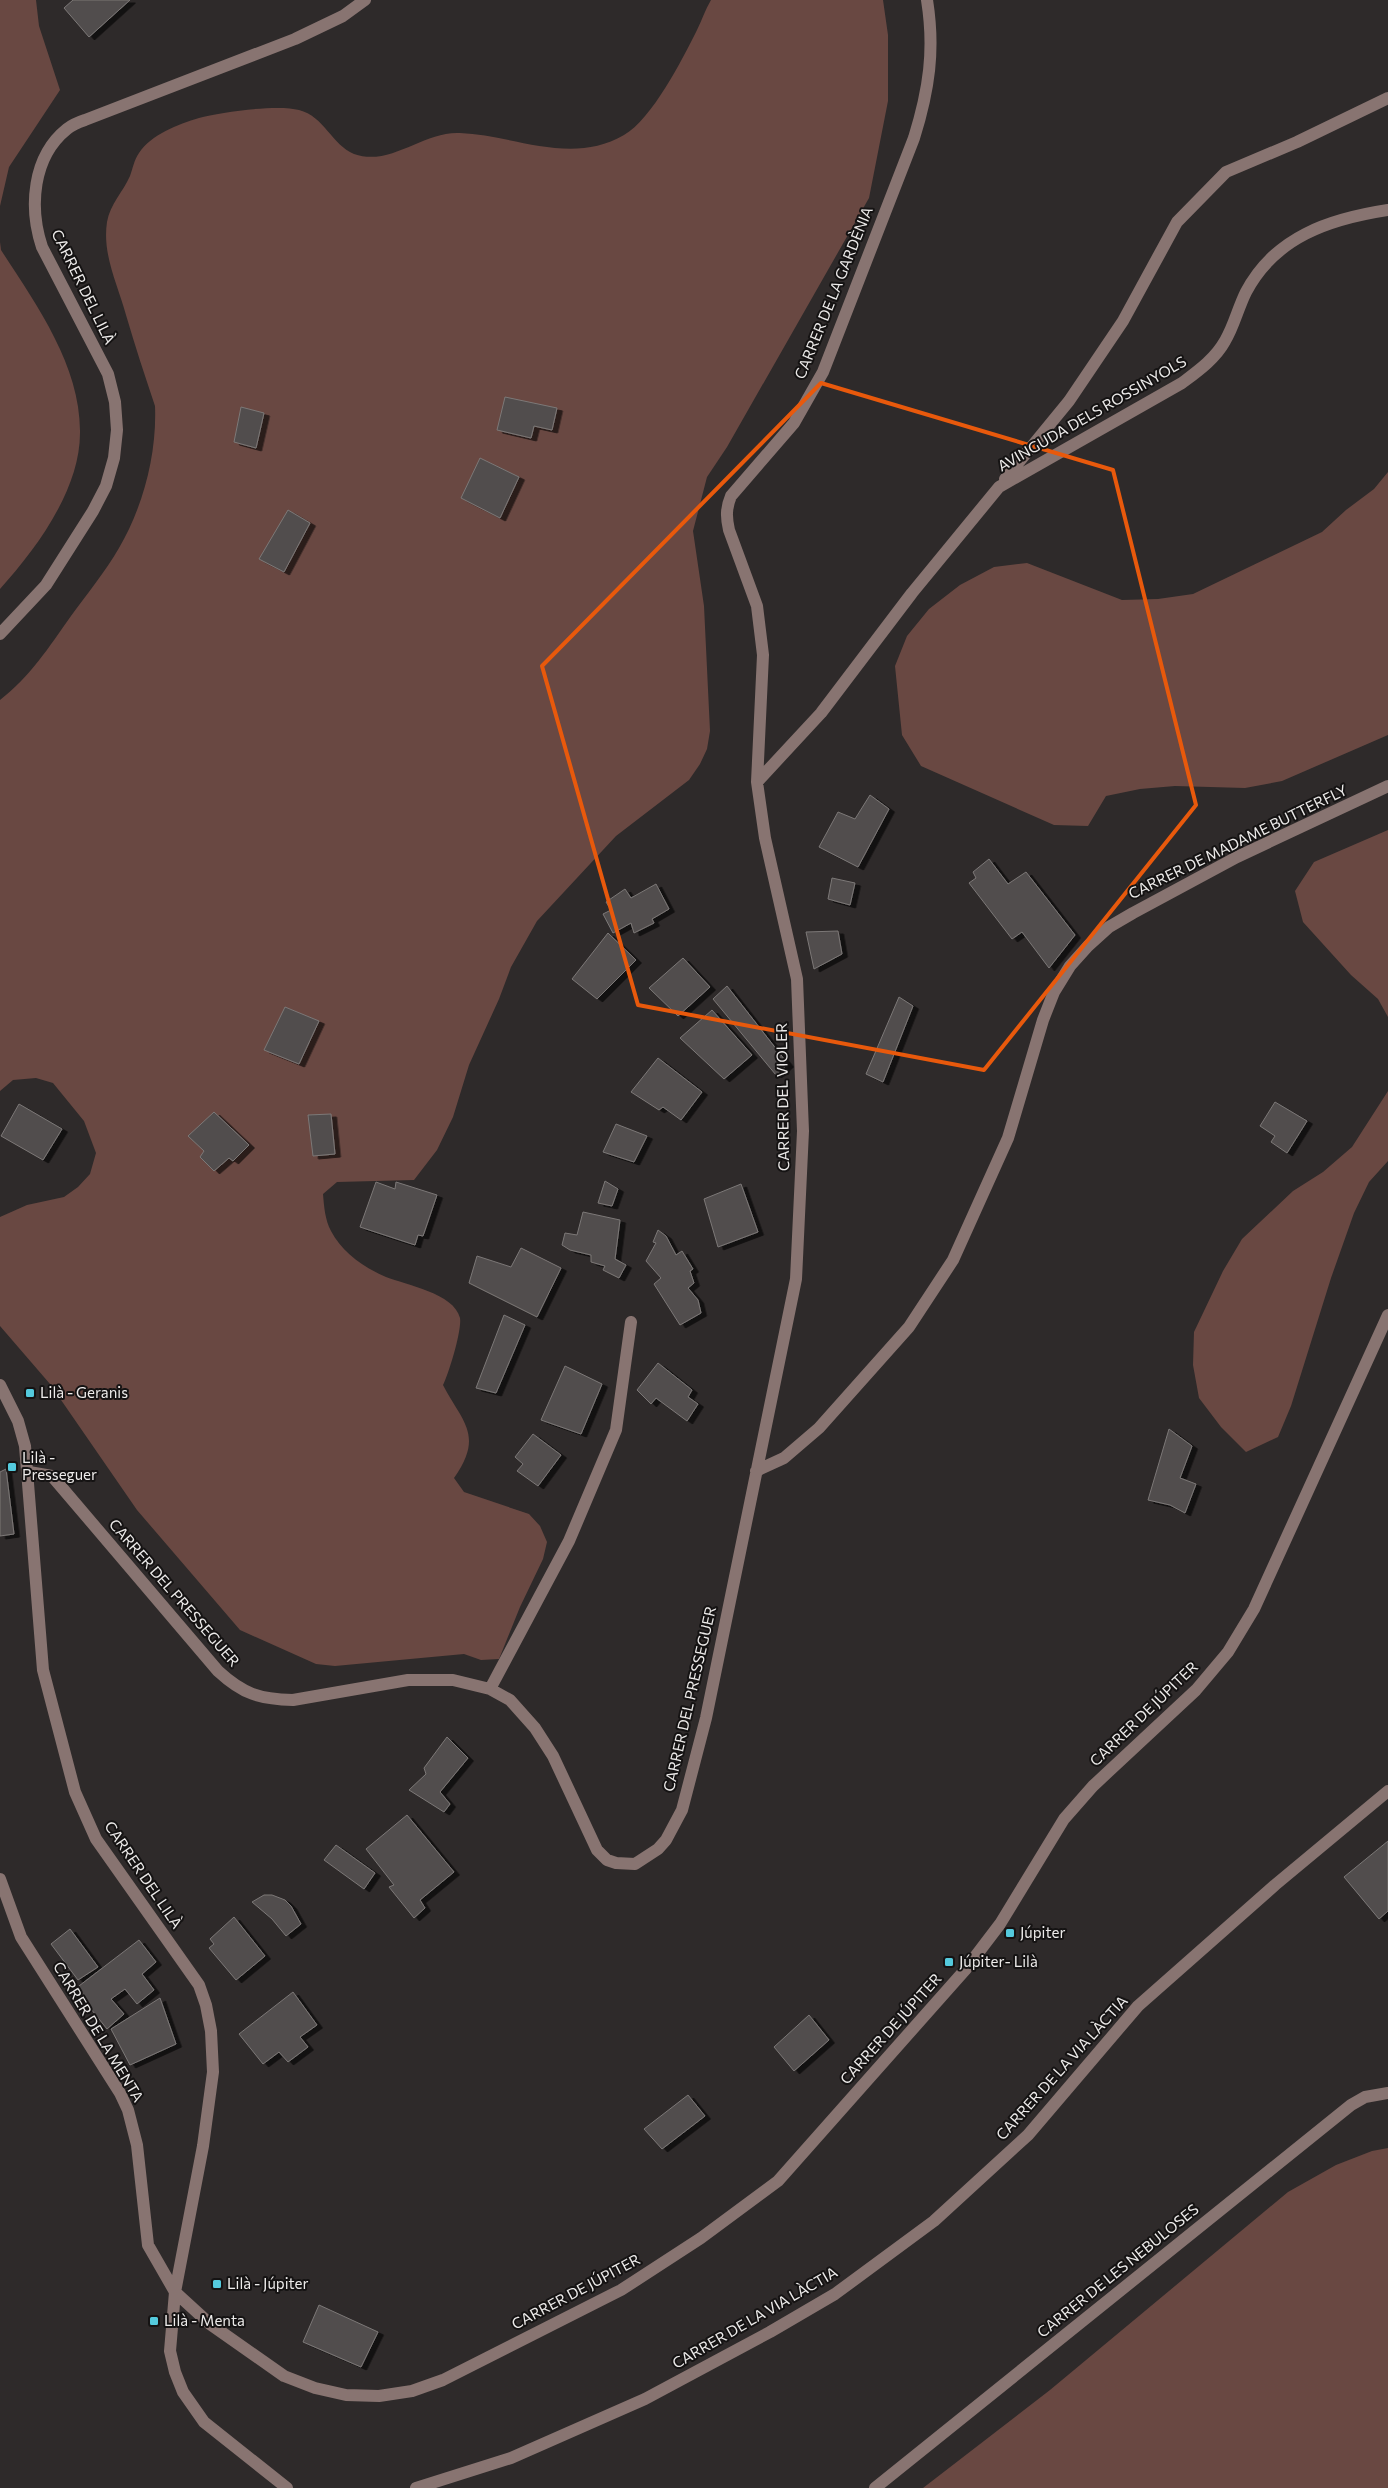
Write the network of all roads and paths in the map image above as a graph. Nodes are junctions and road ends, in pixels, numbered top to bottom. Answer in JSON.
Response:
{"nodes":[{"id":1,"x":365,"y":0,"type":"edge"},
{"id":2,"x":927,"y":0,"type":"edge"},
{"id":3,"x":1388,"y":98,"type":"edge"},
{"id":4,"x":1388,"y":210,"type":"edge"},
{"id":5,"x":998,"y":487,"type":"junction"},
{"id":6,"x":0,"y":634,"type":"edge"},
{"id":7,"x":757,"y":782,"type":"junction"},
{"id":8,"x":1388,"y":786,"type":"edge"},
{"id":9,"x":1388,"y":1316,"type":"edge"},
{"id":10,"x":631,"y":1322,"type":"dead end"},
{"id":11,"x":0,"y":1385,"type":"edge"},
{"id":12,"x":756,"y":1471,"type":"junction"},
{"id":13,"x":28,"y":1472,"type":"junction"},
{"id":14,"x":490,"y":1690,"type":"junction"},
{"id":15,"x":1388,"y":1791,"type":"edge"},
{"id":16,"x":0,"y":1879,"type":"edge"},
{"id":17,"x":1388,"y":2093,"type":"edge"},
{"id":18,"x":175,"y":2292,"type":"junction"},
{"id":19,"x":287,"y":2488,"type":"edge"},
{"id":20,"x":416,"y":2488,"type":"edge"},
{"id":21,"x":874,"y":2488,"type":"edge"}],
"edges":[{"from":1,"to":6,"type":"street","name":"CARRER DEL LILÀ"},
{"from":2,"to":7,"type":"street","name":"CARRER DE LA GARDÈNIA"},
{"from":3,"to":5,"type":"street"},
{"from":4,"to":5,"type":"street","name":"AVINGUDA DELS ROSSINYOLS"},
{"from":5,"to":7,"type":"street","name":"AVINGUDA DELS ROSSINYOLS"},
{"from":7,"to":12,"type":"street","name":"CARRER DEL VIOLER"},
{"from":8,"to":12,"type":"street","name":"CARRER DE MADAME BUTTERFLY"},
{"from":9,"to":18,"type":"street","name":"CARRER DE JÚPITER"},
{"from":10,"to":14,"type":"street"},
{"from":11,"to":13,"type":"street","name":"CARRER DEL LILÀ"},
{"from":12,"to":14,"type":"street","name":"CARRER DEL PRESSEGUER"},
{"from":13,"to":14,"type":"street","name":"CARRER DEL PRESSEGUER"},
{"from":13,"to":18,"type":"street","name":"CARRER DEL LILÀ"},
{"from":15,"to":20,"type":"street","name":"CARRER DE LA VIA LÀCTIA"},
{"from":16,"to":18,"type":"street","name":"CARRER DE LA MENTA"},
{"from":17,"to":21,"type":"street","name":"CARRER DE LES NEBULOSES"},
{"from":18,"to":19,"type":"street","name":"CARRER DEL LILÀ"}]}
